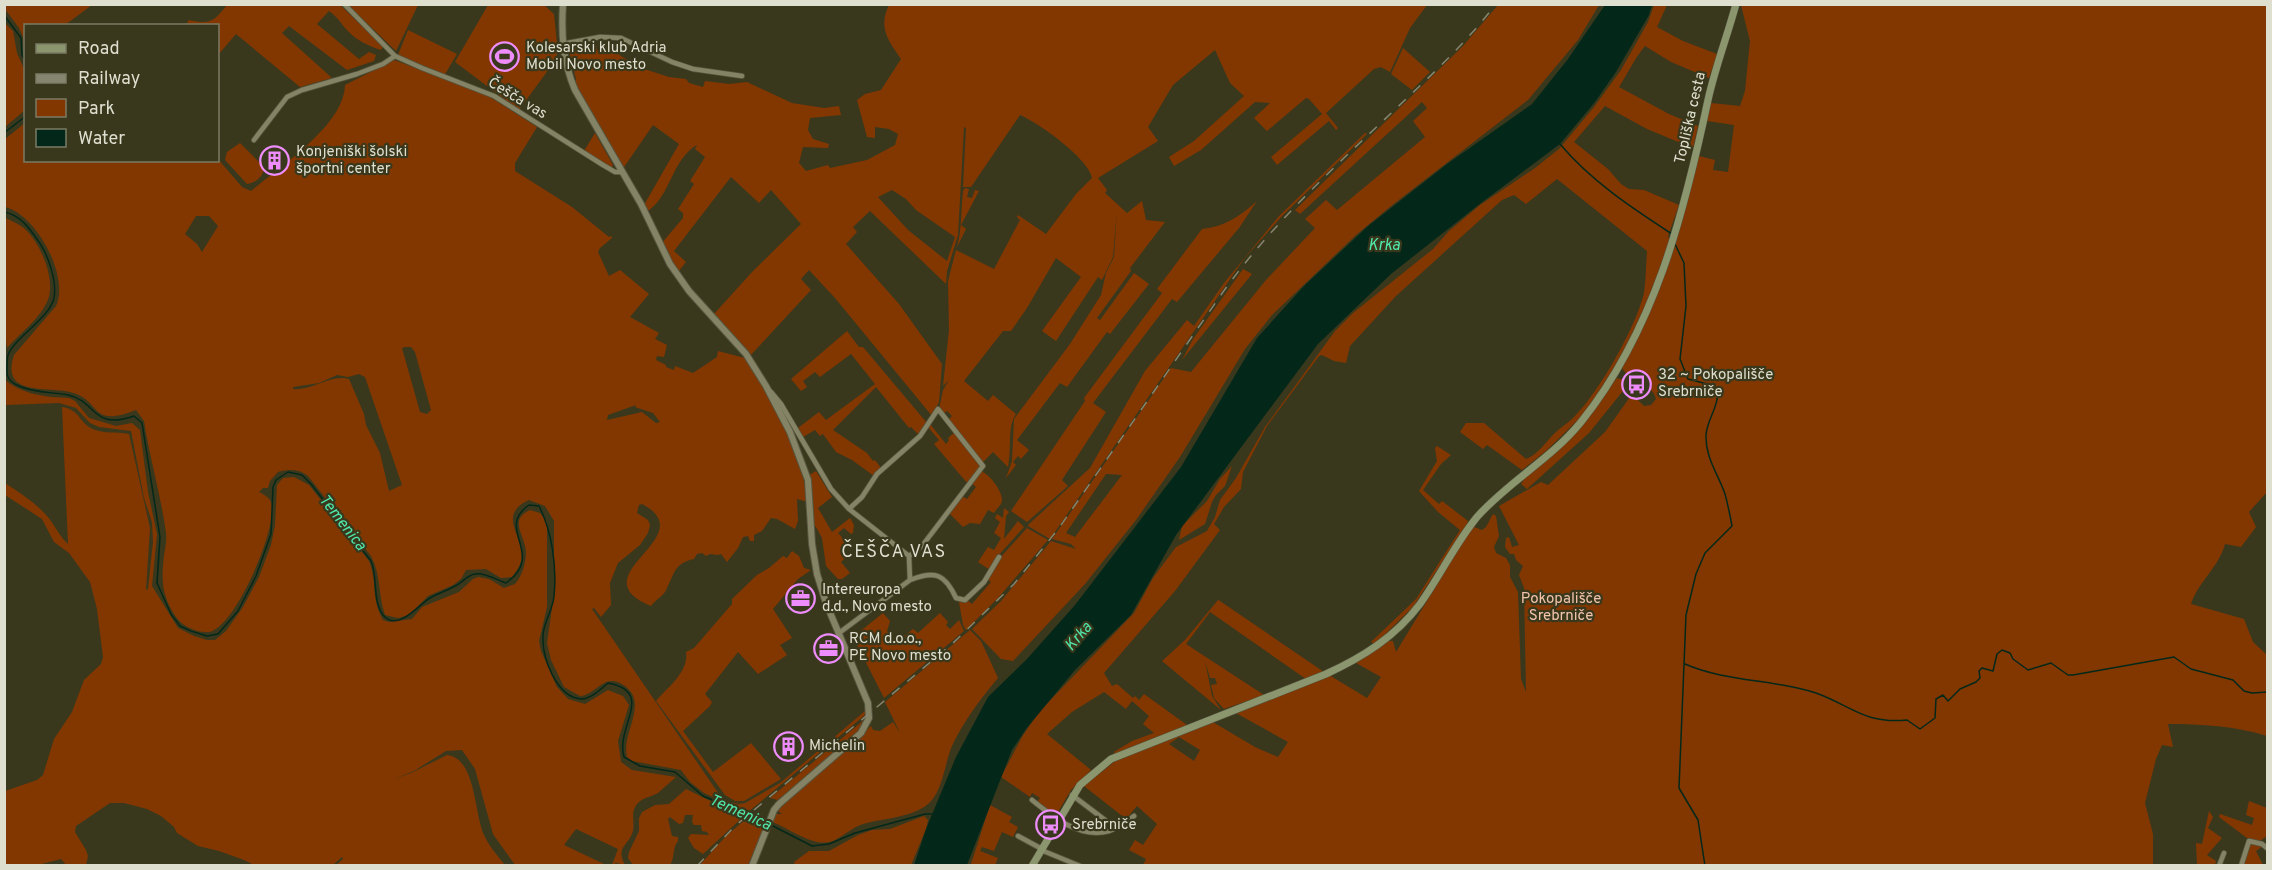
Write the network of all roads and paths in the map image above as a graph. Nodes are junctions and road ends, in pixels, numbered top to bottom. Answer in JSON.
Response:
{"nodes":[{"id":1,"x":344,"y":4,"type":"edge"},
{"id":2,"x":563,"y":4,"type":"edge"},
{"id":3,"x":1736,"y":4,"type":"edge"},
{"id":4,"x":562,"y":44,"type":"junction"},
{"id":5,"x":395,"y":56,"type":"junction"},
{"id":6,"x":742,"y":76,"type":"dead end"},
{"id":7,"x":254,"y":140,"type":"dead end"},
{"id":8,"x":621,"y":172,"type":"junction"},
{"id":9,"x":766,"y":386,"type":"junction"},
{"id":10,"x":849,"y":509,"type":"junction"},
{"id":11,"x":909,"y":556,"type":"junction"},
{"id":12,"x":999,"y":556,"type":"dead end"},
{"id":13,"x":910,"y":580,"type":"junction"},
{"id":14,"x":839,"y":633,"type":"junction"},
{"id":15,"x":1072,"y":795,"type":"junction"},
{"id":16,"x":1032,"y":800,"type":"dead end"},
{"id":17,"x":1134,"y":816,"type":"dead end"},
{"id":18,"x":1057,"y":820,"type":"junction"},
{"id":19,"x":1106,"y":820,"type":"dead end"},
{"id":20,"x":1018,"y":836,"type":"dead end"},
{"id":21,"x":2268,"y":849,"type":"edge"},
{"id":22,"x":1042,"y":850,"type":"junction"},
{"id":23,"x":2224,"y":853,"type":"dead end"},
{"id":24,"x":752,"y":866,"type":"edge"},
{"id":25,"x":1032,"y":866,"type":"edge"},
{"id":26,"x":1080,"y":866,"type":"edge"},
{"id":27,"x":2219,"y":866,"type":"edge"},
{"id":28,"x":2241,"y":866,"type":"edge"}],
"edges":[{"from":1,"to":5,"type":"street","name":"Češča vas"},
{"from":2,"to":4,"type":"street"},
{"from":3,"to":15,"type":"main road","name":"Topliška cesta"},
{"from":4,"to":6,"type":"street"},
{"from":4,"to":8,"type":"street"},
{"from":5,"to":7,"type":"street"},
{"from":5,"to":8,"type":"street","name":"Češča vas"},
{"from":8,"to":9,"type":"street"},
{"from":9,"to":10,"type":"street"},
{"from":9,"to":14,"type":"street"},
{"from":10,"to":11,"type":"street"},
{"from":10,"to":11,"type":"street"},
{"from":11,"to":13,"type":"street"},
{"from":12,"to":13,"type":"street"},
{"from":13,"to":14,"type":"street"},
{"from":14,"to":24,"type":"street"},
{"from":15,"to":18,"type":"main road","name":"Topliška cesta"},
{"from":15,"to":19,"type":"street"},
{"from":16,"to":18,"type":"street"},
{"from":17,"to":18,"type":"street"},
{"from":18,"to":22,"type":"main road","name":"Topliška cesta"},
{"from":20,"to":22,"type":"street"},
{"from":21,"to":28,"type":"street"},
{"from":22,"to":25,"type":"main road","name":"Topliška cesta"},
{"from":22,"to":26,"type":"street"},
{"from":23,"to":27,"type":"street"}]}
